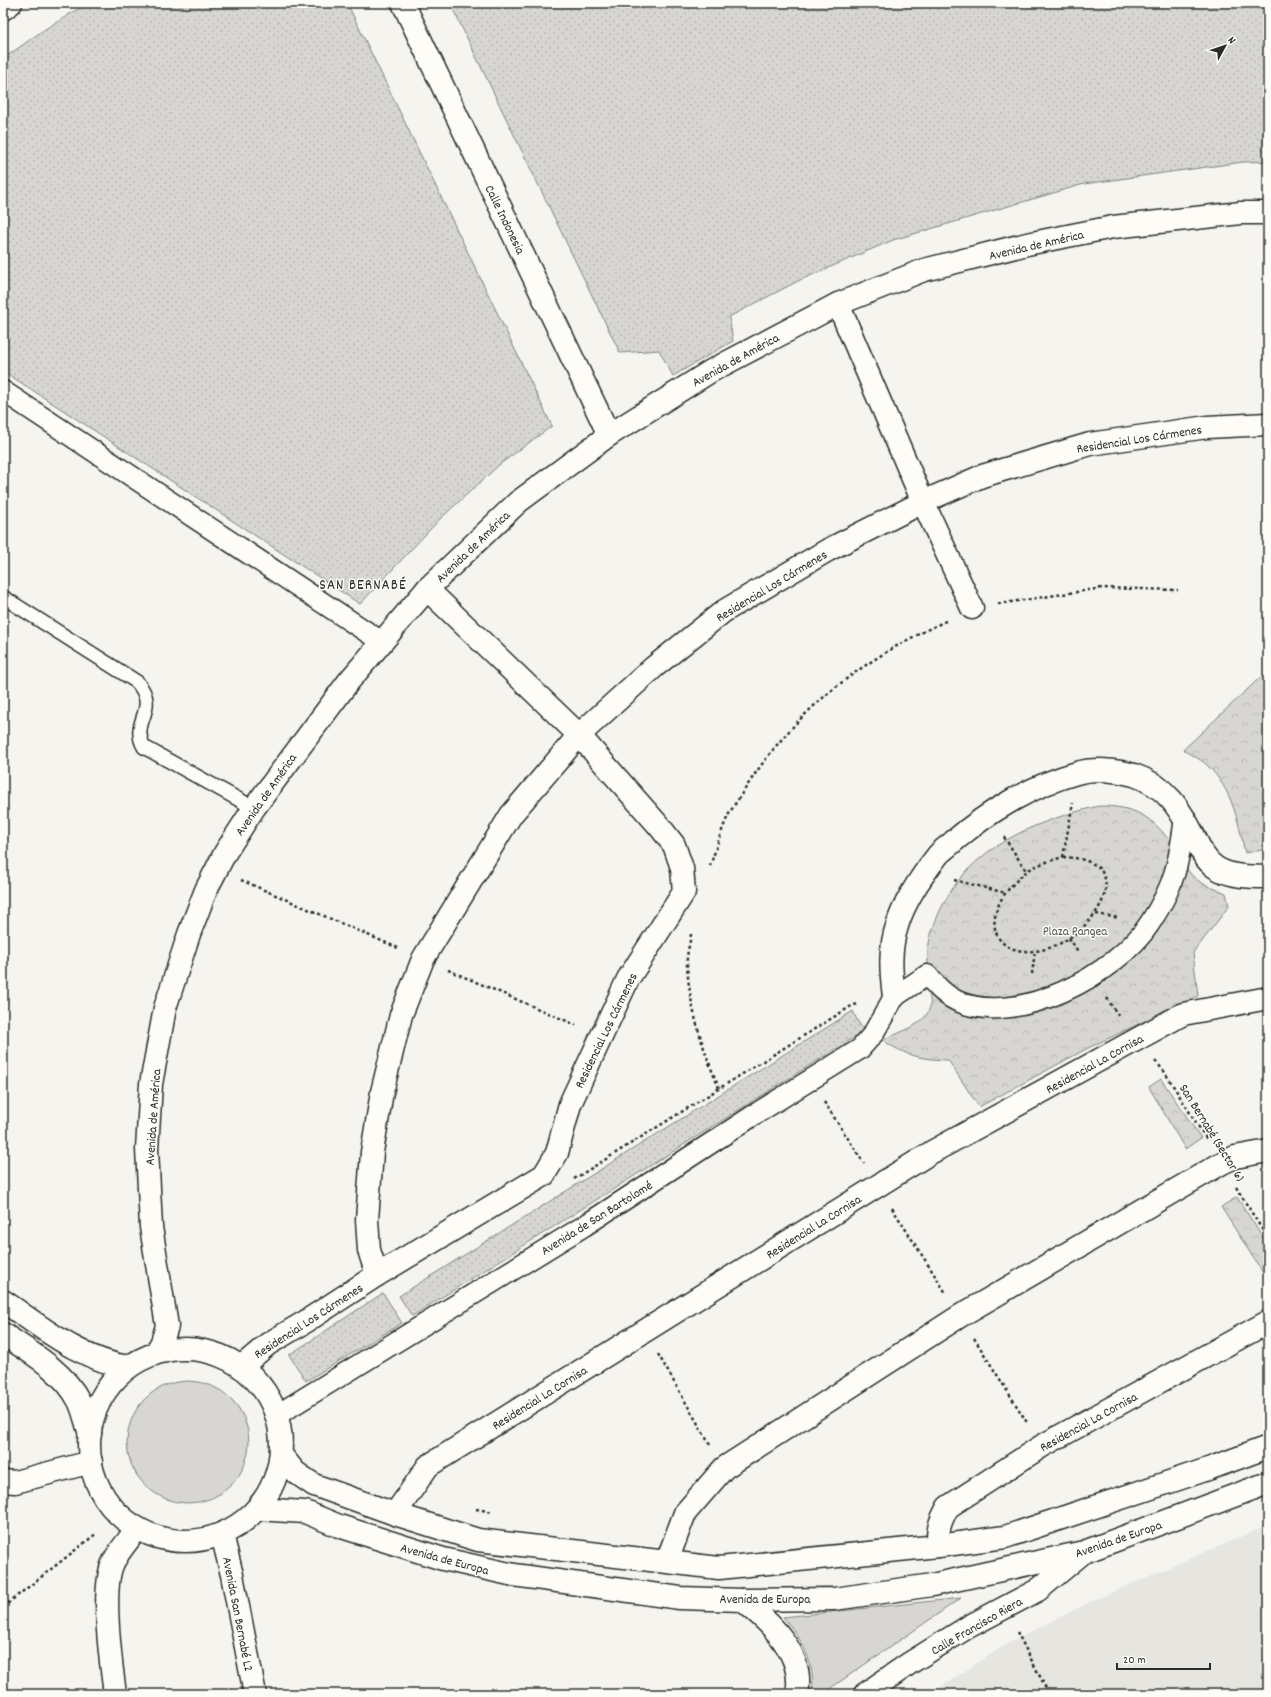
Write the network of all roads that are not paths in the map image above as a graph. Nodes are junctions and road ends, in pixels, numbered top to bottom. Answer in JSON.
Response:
{"nodes":[{"id":1,"x":11,"y":3,"type":"edge"},
{"id":2,"x":403,"y":3,"type":"edge"},
{"id":3,"x":3,"y":9,"type":"edge"},
{"id":4,"x":1268,"y":213,"type":"edge"},
{"id":5,"x":838,"y":304,"type":"junction"},
{"id":6,"x":3,"y":390,"type":"edge"},
{"id":7,"x":1268,"y":424,"type":"edge"},
{"id":8,"x":609,"y":434,"type":"junction"},
{"id":9,"x":923,"y":502,"type":"junction"},
{"id":10,"x":427,"y":589,"type":"junction"},
{"id":11,"x":3,"y":597,"type":"edge"},
{"id":12,"x":972,"y":608,"type":"road end"},
{"id":13,"x":382,"y":642,"type":"junction"},
{"id":14,"x":579,"y":735,"type":"junction"},
{"id":15,"x":254,"y":808,"type":"junction"},
{"id":16,"x":1184,"y":818,"type":"junction"},
{"id":17,"x":1268,"y":876,"type":"edge"},
{"id":18,"x":894,"y":997,"type":"junction"},
{"id":19,"x":1268,"y":998,"type":"edge"},
{"id":20,"x":1268,"y":1150,"type":"edge"},
{"id":21,"x":377,"y":1275,"type":"junction"},
{"id":22,"x":3,"y":1301,"type":"edge"},
{"id":23,"x":1268,"y":1322,"type":"edge"},
{"id":24,"x":167,"y":1326,"type":"junction"},
{"id":25,"x":3,"y":1334,"type":"edge"},
{"id":26,"x":189,"y":1349,"type":"junction"},
{"id":27,"x":156,"y":1353,"type":"junction"},
{"id":28,"x":128,"y":1367,"type":"junction"},
{"id":29,"x":241,"y":1367,"type":"junction"},
{"id":30,"x":277,"y":1415,"type":"junction"},
{"id":31,"x":90,"y":1435,"type":"junction"},
{"id":32,"x":1268,"y":1447,"type":"edge"},
{"id":33,"x":281,"y":1455,"type":"junction"},
{"id":34,"x":91,"y":1462,"type":"junction"},
{"id":35,"x":3,"y":1481,"type":"edge"},
{"id":36,"x":1268,"y":1483,"type":"edge"},
{"id":37,"x":257,"y":1509,"type":"junction"},
{"id":38,"x":395,"y":1514,"type":"junction"},
{"id":39,"x":137,"y":1528,"type":"junction"},
{"id":40,"x":222,"y":1534,"type":"junction"},
{"id":41,"x":938,"y":1546,"type":"junction"},
{"id":42,"x":1084,"y":1552,"type":"junction"},
{"id":43,"x":667,"y":1561,"type":"junction"},
{"id":44,"x":742,"y":1600,"type":"junction"},
{"id":45,"x":115,"y":1694,"type":"edge"},
{"id":46,"x":255,"y":1694,"type":"edge"},
{"id":47,"x":797,"y":1694,"type":"edge"},
{"id":48,"x":865,"y":1694,"type":"edge"}],
"edges":[{"from":1,"to":3,"type":"street"},
{"from":2,"to":8,"type":"street","name":"Calle Indonesia"},
{"from":4,"to":5,"type":"street","name":"Avenida de América"},
{"from":5,"to":8,"type":"street","name":"Avenida de América"},
{"from":5,"to":9,"type":"street"},
{"from":6,"to":13,"type":"street"},
{"from":7,"to":9,"type":"street","name":"Residencial Los Cármenes"},
{"from":8,"to":10,"type":"street","name":"Avenida de América"},
{"from":9,"to":12,"type":"street"},
{"from":9,"to":14,"type":"street","name":"Residencial Los Cármenes"},
{"from":10,"to":13,"type":"street","name":"Avenida de América"},
{"from":10,"to":14,"type":"street","name":"Residencial Los Cármenes"},
{"from":11,"to":15,"type":"lane"},
{"from":13,"to":15,"type":"street","name":"Avenida de América"},
{"from":14,"to":21,"type":"street","name":"Residencial Los Cármenes"},
{"from":14,"to":21,"type":"street","name":"Residencial Los Cármenes"},
{"from":15,"to":24,"type":"street","name":"Avenida de América"},
{"from":16,"to":17,"type":"street"},
{"from":16,"to":18,"type":"street","name":"Avenida de San Bartolomé"},
{"from":16,"to":18,"type":"street"},
{"from":18,"to":30,"type":"street","name":"Avenida de San Bartolomé"},
{"from":19,"to":38,"type":"street","name":"Residencial La Cornisa"},
{"from":20,"to":43,"type":"street"},
{"from":21,"to":29,"type":"street","name":"Residencial Los Cármenes"},
{"from":22,"to":28,"type":"street"},
{"from":23,"to":41,"type":"street","name":"Residencial La Cornisa"},
{"from":24,"to":26,"type":"street"},
{"from":24,"to":27,"type":"street","name":"Avenida de América"},
{"from":25,"to":31,"type":"street"},
{"from":26,"to":27,"type":"street"},
{"from":26,"to":29,"type":"street"},
{"from":27,"to":28,"type":"street"},
{"from":28,"to":31,"type":"street"},
{"from":29,"to":30,"type":"street"},
{"from":30,"to":33,"type":"street"},
{"from":31,"to":34,"type":"street"},
{"from":32,"to":41,"type":"street","name":"Avenida de Europa"},
{"from":33,"to":37,"type":"street"},
{"from":33,"to":38,"type":"street","name":"Avenida de Europa"},
{"from":34,"to":35,"type":"street"},
{"from":34,"to":39,"type":"street"},
{"from":36,"to":42,"type":"street","name":"Avenida de Europa"},
{"from":37,"to":40,"type":"street"},
{"from":37,"to":44,"type":"street","name":"Avenida de Europa"},
{"from":38,"to":43,"type":"street","name":"Avenida de Europa"},
{"from":39,"to":40,"type":"street"},
{"from":39,"to":45,"type":"street"},
{"from":40,"to":46,"type":"street","name":"Avenida San Bernabé L2"},
{"from":41,"to":43,"type":"street","name":"Avenida de Europa"},
{"from":42,"to":44,"type":"street","name":"Avenida de Europa"},
{"from":42,"to":48,"type":"street","name":"Calle Francisco Riera"},
{"from":44,"to":47,"type":"street"}]}
